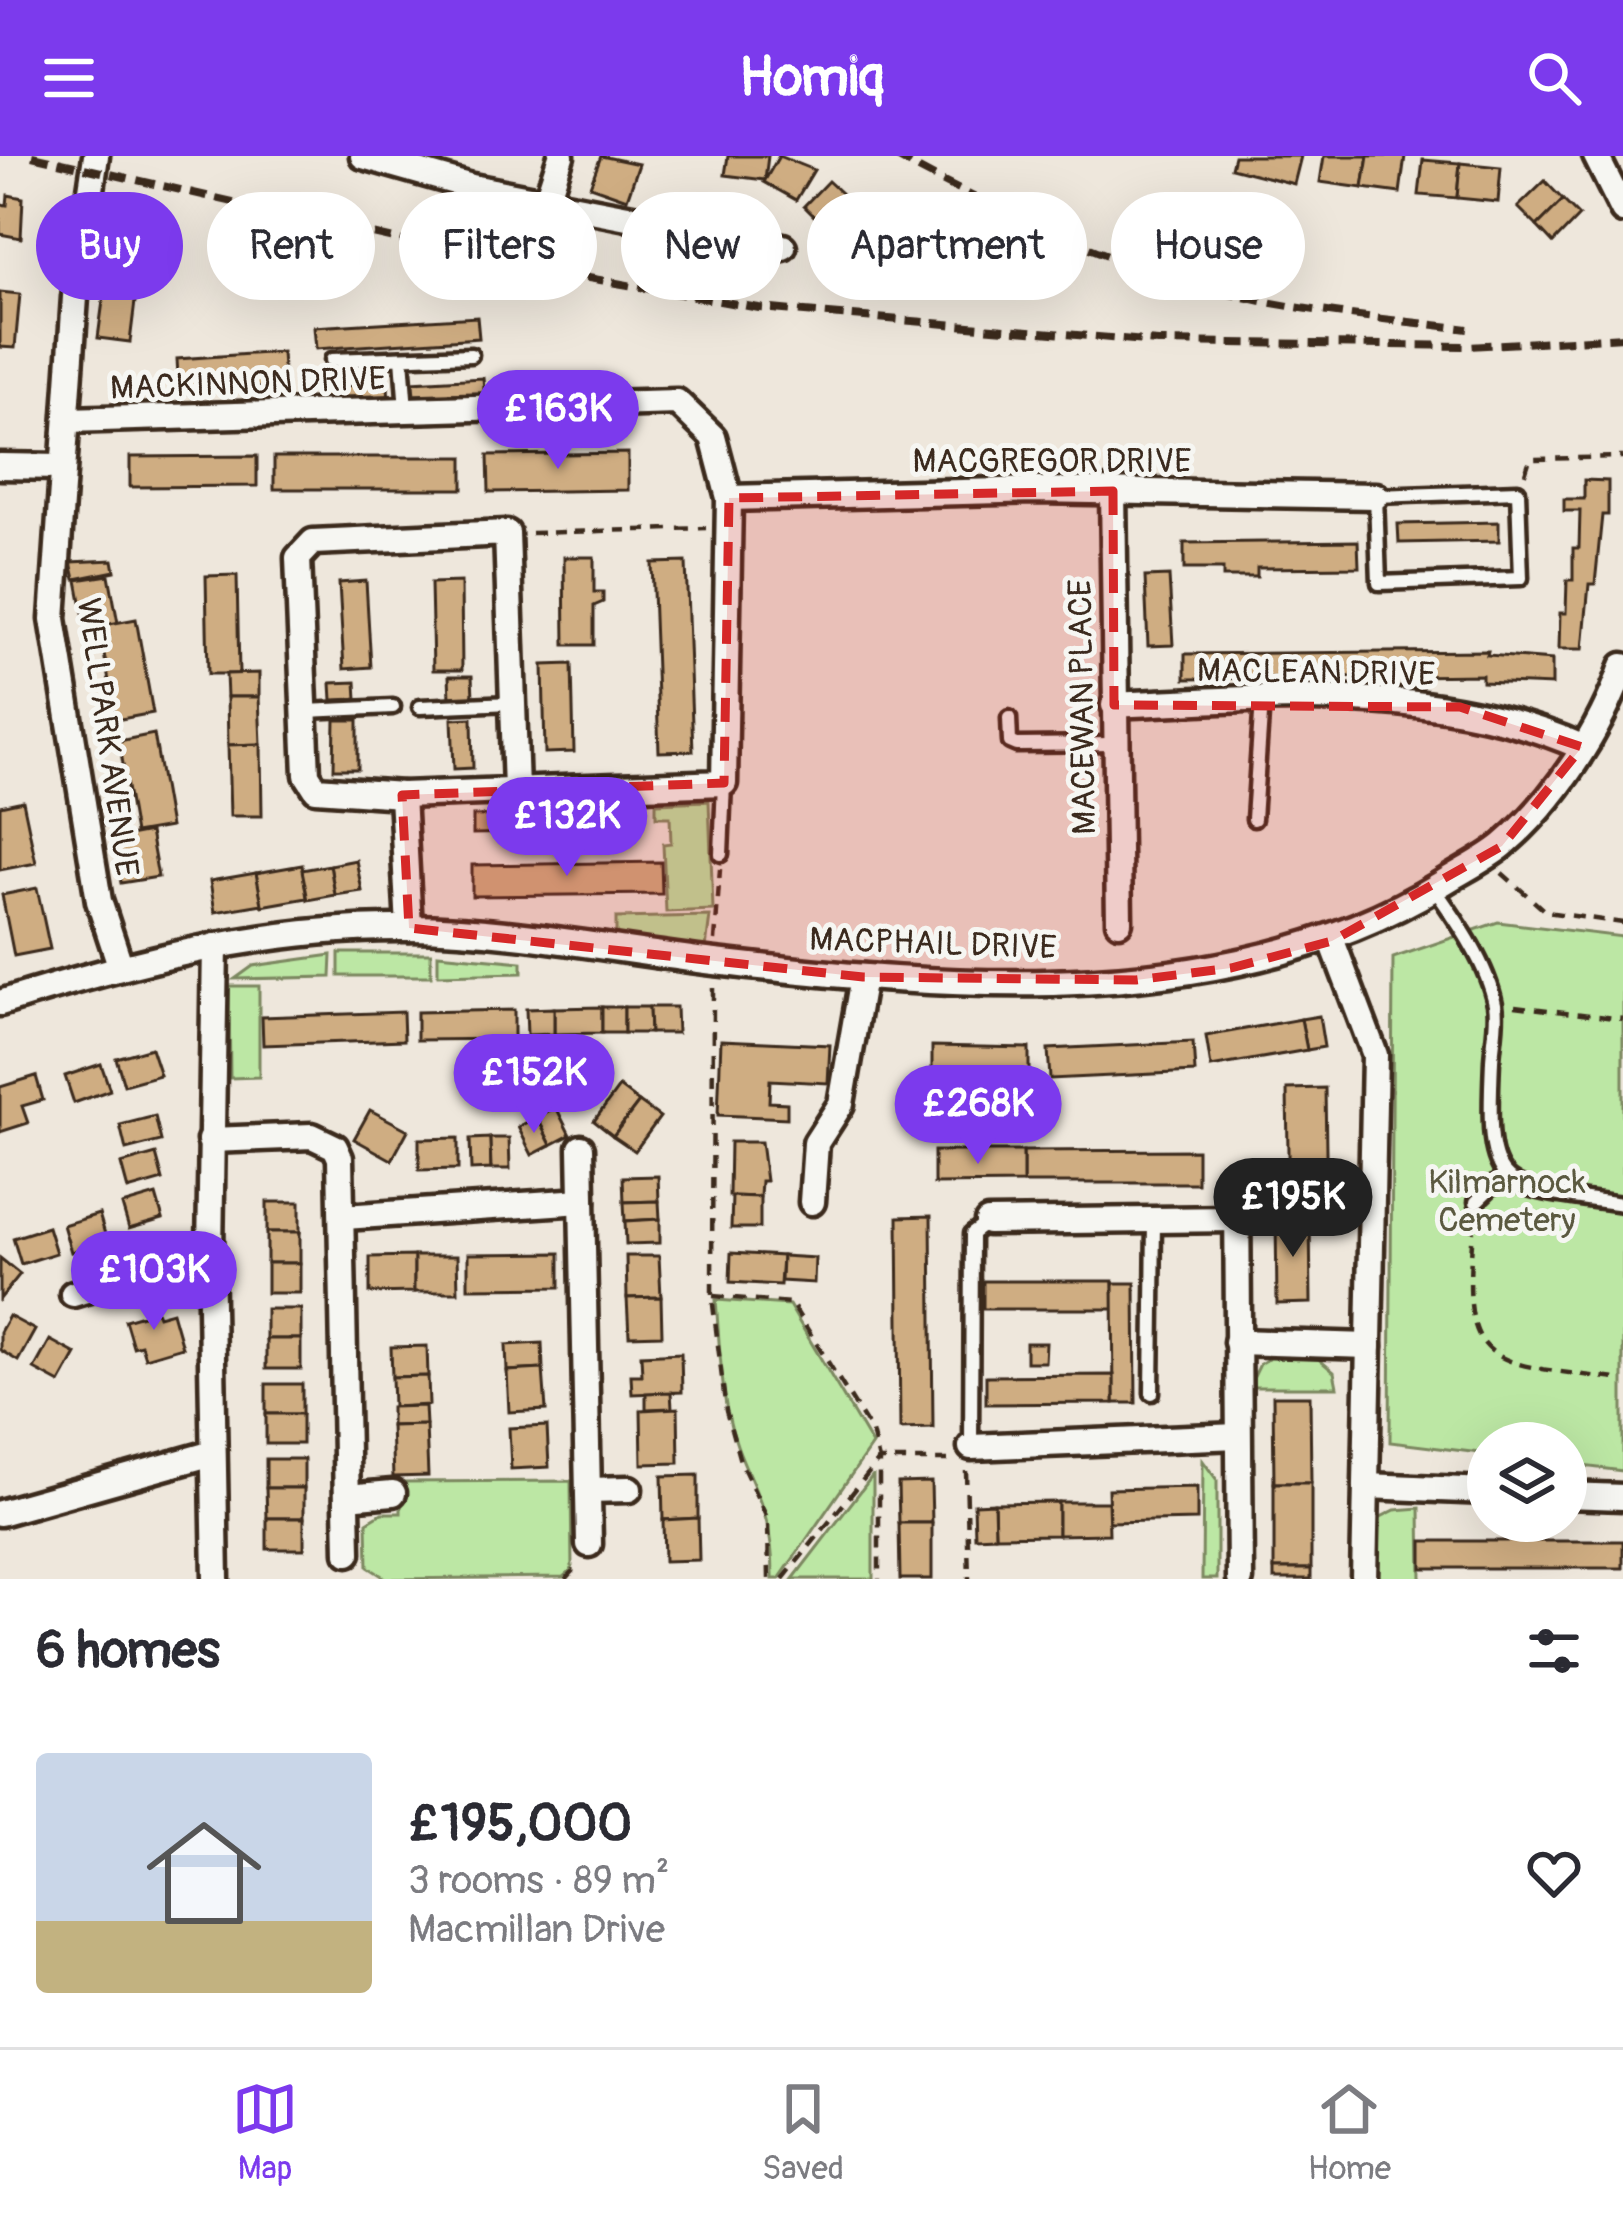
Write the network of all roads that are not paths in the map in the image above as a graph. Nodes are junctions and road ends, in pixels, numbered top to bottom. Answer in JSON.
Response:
{"nodes":[{"id":1,"x":96,"y":156,"type":"edge"},
{"id":2,"x":363,"y":156,"type":"edge"},
{"id":3,"x":560,"y":156,"type":"edge"},
{"id":4,"x":1596,"y":156,"type":"edge"},
{"id":5,"x":493,"y":192,"type":"edge"},
{"id":6,"x":549,"y":192,"type":"edge"},
{"id":7,"x":1623,"y":210,"type":"edge"},
{"id":8,"x":471,"y":356,"type":"dead end"},
{"id":9,"x":402,"y":358,"type":"junction"},
{"id":10,"x":332,"y":360,"type":"dead end"},
{"id":11,"x":406,"y":410,"type":"junction"},
{"id":12,"x":68,"y":420,"type":"junction"},
{"id":13,"x":0,"y":466,"type":"edge"},
{"id":14,"x":62,"y":467,"type":"junction"},
{"id":15,"x":1113,"y":491,"type":"junction"},
{"id":16,"x":1376,"y":496,"type":"junction"},
{"id":17,"x":729,"y":498,"type":"junction"},
{"id":18,"x":1623,"y":666,"type":"edge"},
{"id":19,"x":1262,"y":698,"type":"junction"},
{"id":20,"x":513,"y":703,"type":"junction"},
{"id":21,"x":1114,"y":705,"type":"junction"},
{"id":22,"x":393,"y":706,"type":"dead end"},
{"id":23,"x":420,"y":707,"type":"dead end"},
{"id":24,"x":306,"y":711,"type":"junction"},
{"id":25,"x":1009,"y":718,"type":"dead end"},
{"id":26,"x":1114,"y":744,"type":"junction"},
{"id":27,"x":1582,"y":747,"type":"junction"},
{"id":28,"x":724,"y":783,"type":"junction"},
{"id":29,"x":516,"y":789,"type":"junction"},
{"id":30,"x":402,"y":795,"type":"junction"},
{"id":31,"x":1254,"y":819,"type":"dead end"},
{"id":32,"x":721,"y":854,"type":"road end"},
{"id":33,"x":1434,"y":888,"type":"junction"},
{"id":34,"x":1119,"y":922,"type":"dead end"},
{"id":35,"x":409,"y":928,"type":"junction"},
{"id":36,"x":1332,"y":940,"type":"junction"},
{"id":37,"x":215,"y":946,"type":"junction"},
{"id":38,"x":120,"y":965,"type":"junction"},
{"id":39,"x":862,"y":977,"type":"junction"},
{"id":40,"x":0,"y":1003,"type":"edge"},
{"id":41,"x":210,"y":1141,"type":"junction"},
{"id":42,"x":581,"y":1148,"type":"dead end"},
{"id":43,"x":1505,"y":1174,"type":"junction"},
{"id":44,"x":582,"y":1201,"type":"junction"},
{"id":45,"x":812,"y":1202,"type":"dead end"},
{"id":46,"x":1476,"y":1202,"type":"road end"},
{"id":47,"x":1623,"y":1204,"type":"edge"},
{"id":48,"x":344,"y":1217,"type":"junction"},
{"id":49,"x":1154,"y":1219,"type":"junction"},
{"id":50,"x":988,"y":1222,"type":"joint"},
{"id":51,"x":210,"y":1252,"type":"junction"},
{"id":52,"x":73,"y":1294,"type":"dead end"},
{"id":53,"x":1237,"y":1342,"type":"junction"},
{"id":54,"x":1369,"y":1346,"type":"junction"},
{"id":55,"x":1152,"y":1393,"type":"dead end"},
{"id":56,"x":1238,"y":1436,"type":"junction"},
{"id":57,"x":971,"y":1447,"type":"joint"},
{"id":58,"x":212,"y":1454,"type":"junction"},
{"id":59,"x":1366,"y":1486,"type":"junction"},
{"id":60,"x":629,"y":1489,"type":"dead end"},
{"id":61,"x":588,"y":1490,"type":"junction"},
{"id":62,"x":1467,"y":1490,"type":"edge"},
{"id":63,"x":393,"y":1493,"type":"dead end"},
{"id":64,"x":347,"y":1496,"type":"junction"},
{"id":65,"x":1587,"y":1496,"type":"edge"},
{"id":66,"x":1623,"y":1497,"type":"edge"},
{"id":67,"x":0,"y":1513,"type":"edge"},
{"id":68,"x":589,"y":1544,"type":"dead end"},
{"id":69,"x":348,"y":1553,"type":"dead end"},
{"id":70,"x":216,"y":1579,"type":"edge"},
{"id":71,"x":1240,"y":1579,"type":"edge"},
{"id":72,"x":1364,"y":1579,"type":"edge"}],
"edges":[{"from":1,"to":12,"type":"street","name":"WELLPARK AVENUE"},
{"from":2,"to":5,"type":"street"},
{"from":3,"to":6,"type":"street"},
{"from":4,"to":7,"type":"street"},
{"from":8,"to":9,"type":"lane"},
{"from":9,"to":10,"type":"lane"},
{"from":9,"to":11,"type":"lane"},
{"from":11,"to":12,"type":"street","name":"MACKINNON DRIVE"},
{"from":11,"to":17,"type":"street","name":"MACKINNON DRIVE"},
{"from":12,"to":14,"type":"street","name":"WELLPARK AVENUE"},
{"from":13,"to":14,"type":"street"},
{"from":14,"to":38,"type":"street","name":"WELLPARK AVENUE"},
{"from":15,"to":16,"type":"street","name":"MACGREGOR DRIVE"},
{"from":15,"to":17,"type":"street","name":"MACGREGOR DRIVE"},
{"from":15,"to":21,"type":"street","name":"MACEWAN PLACE"},
{"from":16,"to":16,"type":"lane"},
{"from":17,"to":28,"type":"street","name":"MACKINNON DRIVE"},
{"from":18,"to":27,"type":"street","name":"MACPHAIL DRIVE"},
{"from":19,"to":21,"type":"street","name":"MACLEAN DRIVE"},
{"from":19,"to":27,"type":"street","name":"MACLEAN DRIVE"},
{"from":19,"to":31,"type":"lane"},
{"from":20,"to":23,"type":"lane"},
{"from":20,"to":24,"type":"street"},
{"from":20,"to":29,"type":"street"},
{"from":21,"to":26,"type":"street","name":"MACEWAN PLACE"},
{"from":22,"to":24,"type":"lane"},
{"from":24,"to":30,"type":"street"},
{"from":25,"to":26,"type":"lane"},
{"from":26,"to":34,"type":"street","name":"MACEWAN PLACE"},
{"from":27,"to":33,"type":"street","name":"MACPHAIL DRIVE"},
{"from":28,"to":29,"type":"street"},
{"from":28,"to":32,"type":"lane"},
{"from":29,"to":30,"type":"street"},
{"from":30,"to":35,"type":"street"},
{"from":33,"to":36,"type":"street","name":"MACPHAIL DRIVE"},
{"from":33,"to":43,"type":"lane"},
{"from":35,"to":37,"type":"street","name":"MACPHAIL DRIVE"},
{"from":35,"to":39,"type":"street","name":"MACPHAIL DRIVE"},
{"from":36,"to":39,"type":"street","name":"MACPHAIL DRIVE"},
{"from":36,"to":54,"type":"street"},
{"from":37,"to":38,"type":"street","name":"MACPHAIL DRIVE"},
{"from":37,"to":41,"type":"street"},
{"from":38,"to":40,"type":"street","name":"MACPHAIL DRIVE"},
{"from":39,"to":45,"type":"street"},
{"from":41,"to":48,"type":"street"},
{"from":41,"to":51,"type":"street"},
{"from":42,"to":44,"type":"street"},
{"from":43,"to":46,"type":"lane"},
{"from":43,"to":47,"type":"lane"},
{"from":44,"to":48,"type":"street"},
{"from":44,"to":61,"type":"street"},
{"from":48,"to":64,"type":"street"},
{"from":49,"to":50,"type":"street"},
{"from":49,"to":53,"type":"street"},
{"from":49,"to":55,"type":"lane"},
{"from":50,"to":57,"type":"lane"},
{"from":51,"to":52,"type":"street"},
{"from":51,"to":58,"type":"street"},
{"from":53,"to":54,"type":"street"},
{"from":53,"to":56,"type":"street"},
{"from":54,"to":59,"type":"street"},
{"from":56,"to":57,"type":"street"},
{"from":56,"to":71,"type":"street"},
{"from":58,"to":67,"type":"street"},
{"from":58,"to":70,"type":"street"},
{"from":59,"to":62,"type":"street"},
{"from":59,"to":72,"type":"street"},
{"from":60,"to":61,"type":"street"},
{"from":61,"to":68,"type":"street"},
{"from":63,"to":64,"type":"street"},
{"from":64,"to":69,"type":"street"},
{"from":65,"to":66,"type":"street"}]}
